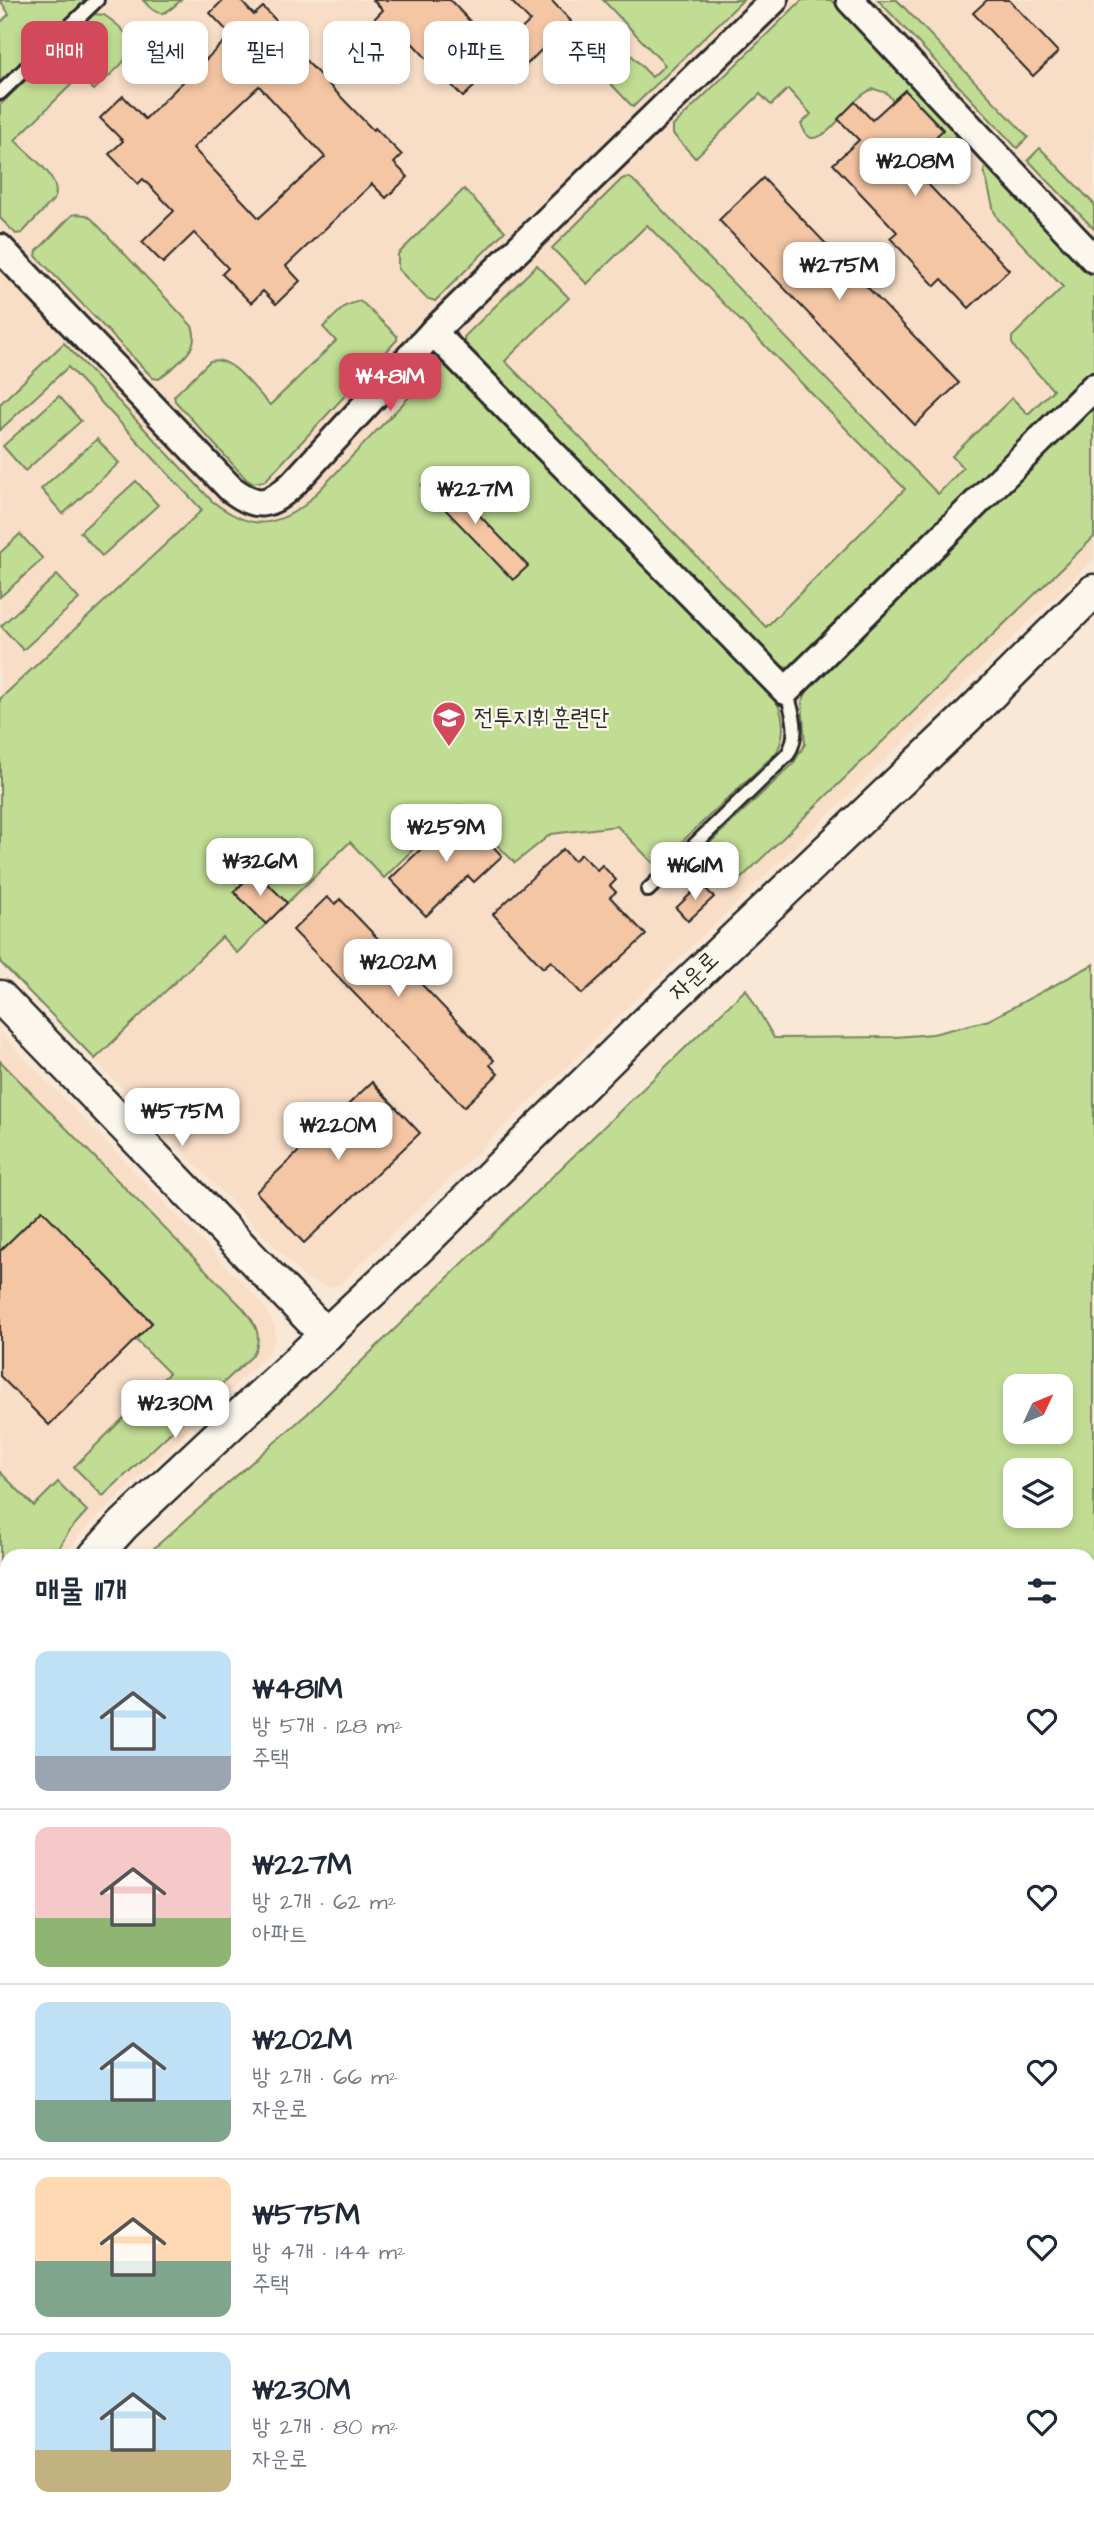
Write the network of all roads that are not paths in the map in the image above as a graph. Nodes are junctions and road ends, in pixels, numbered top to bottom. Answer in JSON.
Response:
{"nodes":[{"id":1,"x":97,"y":0,"type":"edge"},
{"id":2,"x":774,"y":0,"type":"edge"},
{"id":3,"x":850,"y":0,"type":"edge"},
{"id":4,"x":0,"y":93,"type":"edge"},
{"id":5,"x":0,"y":248,"type":"edge"},
{"id":6,"x":1094,"y":259,"type":"edge"},
{"id":7,"x":433,"y":332,"type":"junction"},
{"id":8,"x":1094,"y":387,"type":"edge"},
{"id":9,"x":1094,"y":591,"type":"edge"},
{"id":10,"x":786,"y":691,"type":"junction"},
{"id":11,"x":648,"y":890,"type":"dead end"},
{"id":12,"x":0,"y":997,"type":"edge"},
{"id":13,"x":326,"y":1335,"type":"junction"},
{"id":14,"x":101,"y":1549,"type":"edge"}],
"edges":[{"from":1,"to":4,"type":"lane"},
{"from":2,"to":7,"type":"street"},
{"from":3,"to":6,"type":"street"},
{"from":5,"to":7,"type":"street"},
{"from":7,"to":10,"type":"street"},
{"from":8,"to":10,"type":"street"},
{"from":9,"to":13,"type":"street","name":"자운로"},
{"from":10,"to":11,"type":"lane"},
{"from":12,"to":13,"type":"street"},
{"from":13,"to":14,"type":"street","name":"자운로"}]}
